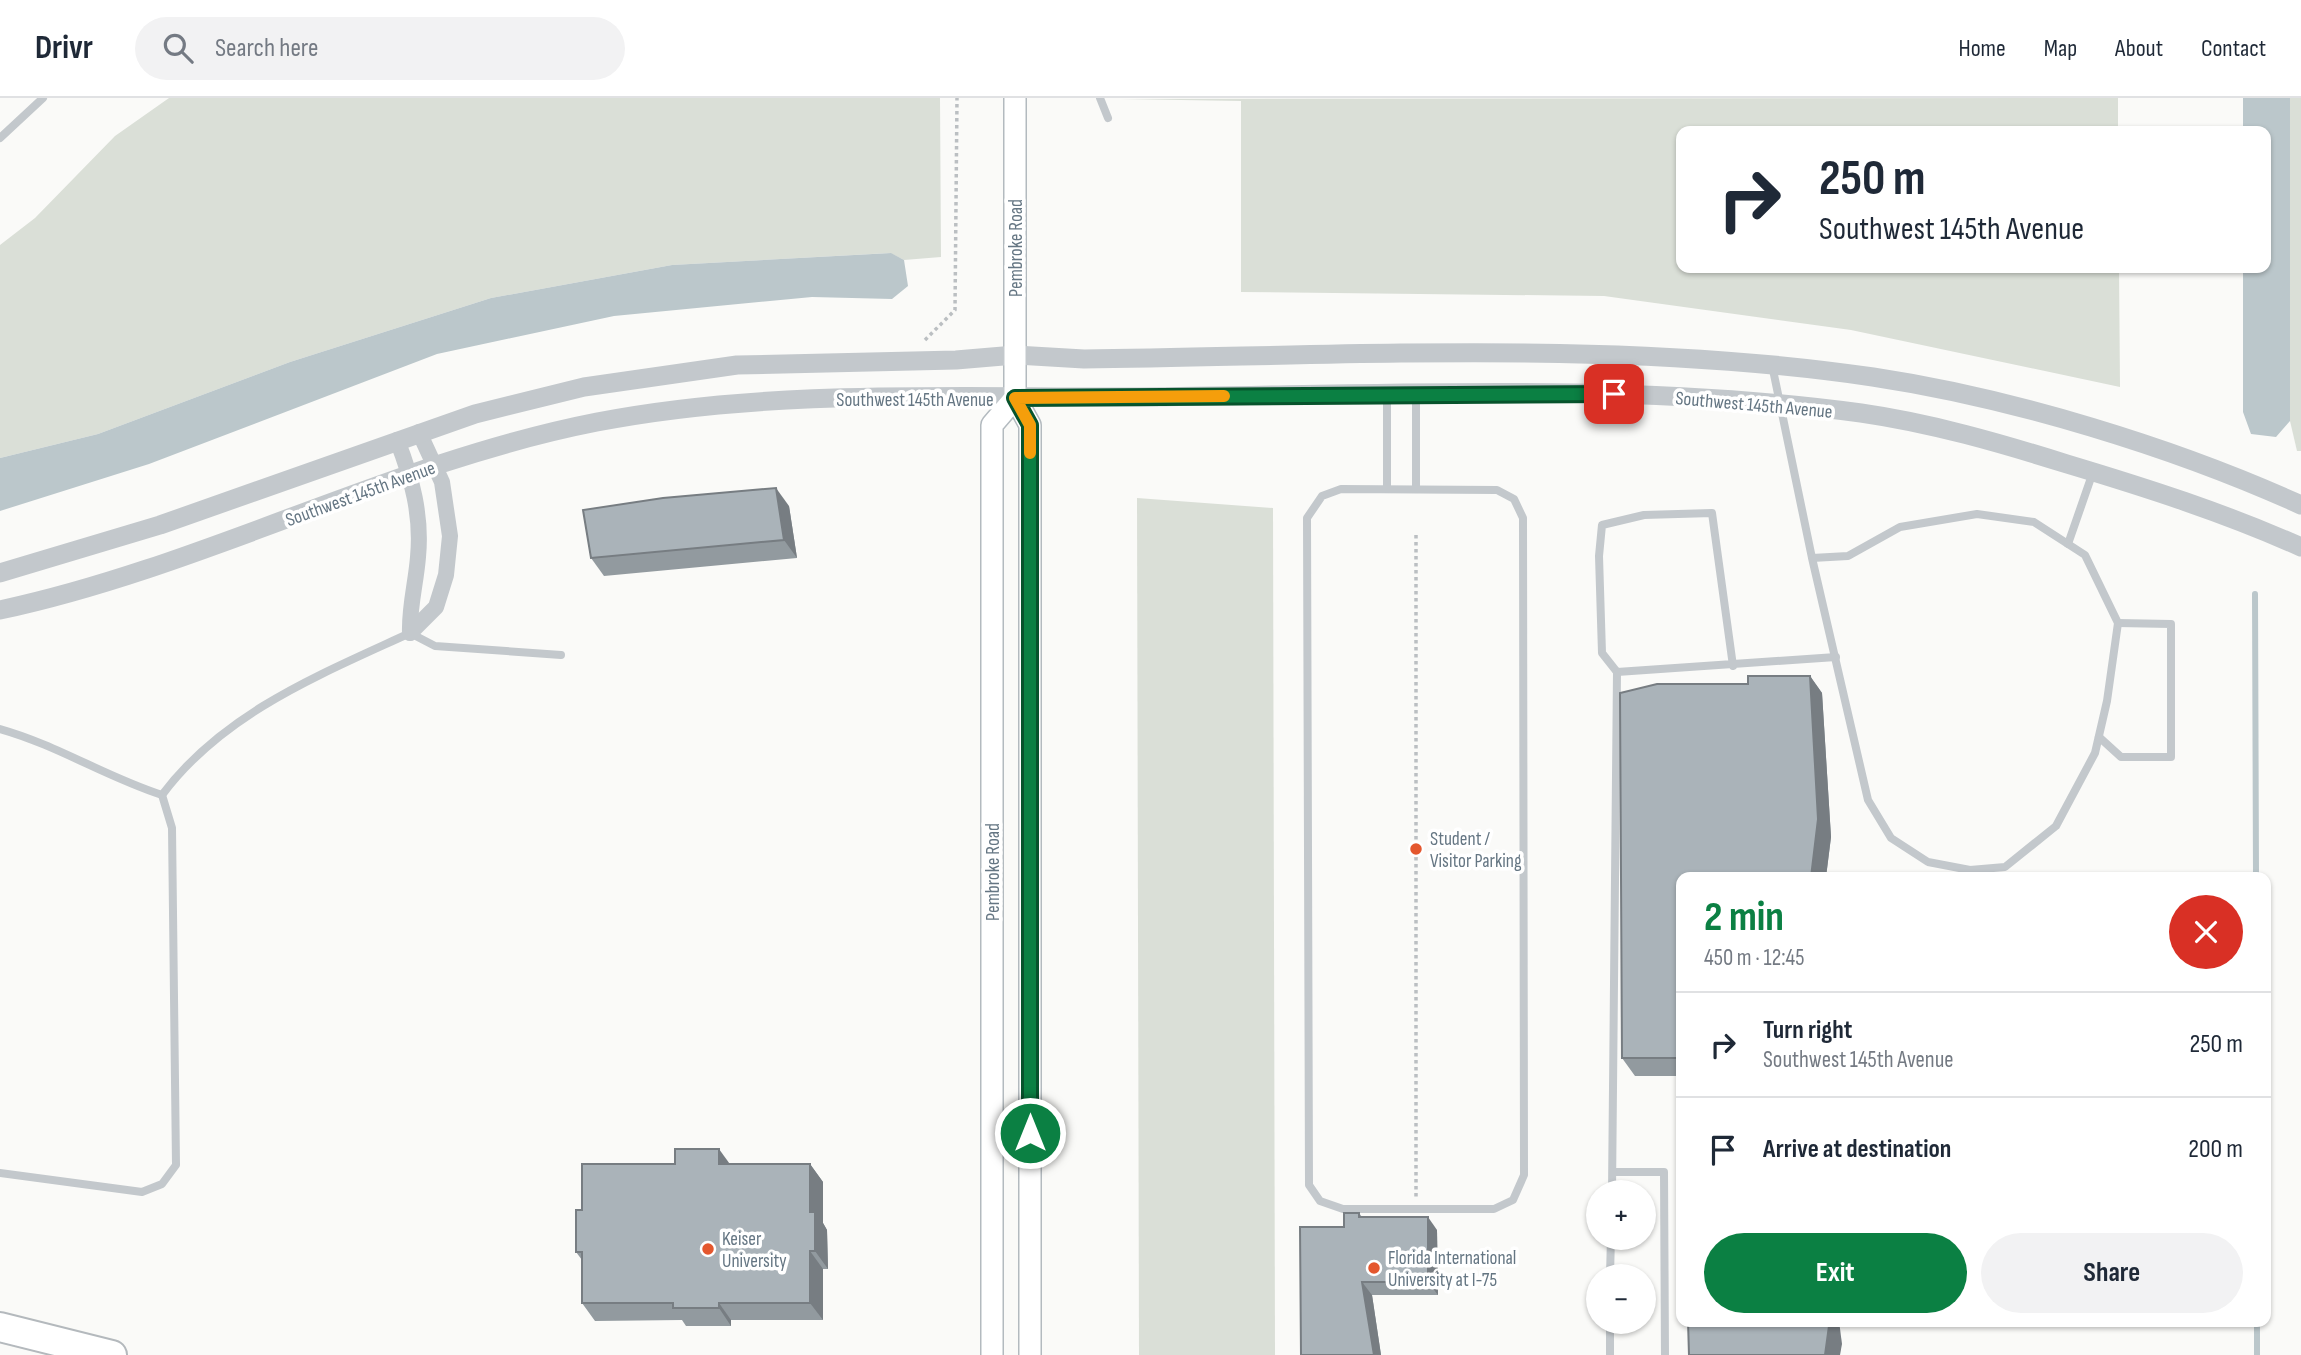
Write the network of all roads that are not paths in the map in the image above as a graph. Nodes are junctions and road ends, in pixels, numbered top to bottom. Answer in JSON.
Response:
{"nodes":[{"id":1,"x":43,"y":98,"type":"edge"},
{"id":2,"x":1014,"y":98,"type":"edge"},
{"id":3,"x":1100,"y":98,"type":"edge"},
{"id":4,"x":1108,"y":118,"type":"dead end"},
{"id":5,"x":0,"y":138,"type":"edge"},
{"id":6,"x":1015,"y":355,"type":"junction"},
{"id":7,"x":1772,"y":365,"type":"junction"},
{"id":8,"x":1387,"y":395,"type":"junction"},
{"id":9,"x":1416,"y":395,"type":"junction"},
{"id":10,"x":1015,"y":398,"type":"junction"},
{"id":11,"x":1779,"y":405,"type":"junction"},
{"id":12,"x":419,"y":432,"type":"junction"},
{"id":13,"x":397,"y":440,"type":"junction"},
{"id":14,"x":433,"y":467,"type":"junction"},
{"id":15,"x":2093,"y":472,"type":"junction"},
{"id":16,"x":411,"y":474,"type":"junction"},
{"id":17,"x":1416,"y":488,"type":"junction"},
{"id":18,"x":1387,"y":489,"type":"junction"},
{"id":19,"x":2301,"y":505,"type":"edge"},
{"id":20,"x":2068,"y":544,"type":"junction"},
{"id":21,"x":2301,"y":547,"type":"edge"},
{"id":22,"x":1812,"y":558,"type":"junction"},
{"id":23,"x":0,"y":573,"type":"edge"},
{"id":24,"x":0,"y":610,"type":"edge"},
{"id":25,"x":2118,"y":623,"type":"junction"},
{"id":26,"x":410,"y":633,"type":"junction"},
{"id":27,"x":561,"y":655,"type":"dead end"},
{"id":28,"x":1836,"y":657,"type":"junction"},
{"id":29,"x":1733,"y":666,"type":"junction"},
{"id":30,"x":1617,"y":672,"type":"junction"},
{"id":31,"x":0,"y":729,"type":"edge"},
{"id":32,"x":2099,"y":737,"type":"junction"},
{"id":33,"x":162,"y":796,"type":"junction"},
{"id":34,"x":1613,"y":1172,"type":"junction"},
{"id":35,"x":0,"y":1173,"type":"edge"},
{"id":36,"x":1613,"y":1180,"type":"edge"},
{"id":37,"x":0,"y":1327,"type":"edge"},
{"id":38,"x":1610,"y":1334,"type":"edge"},
{"id":39,"x":112,"y":1355,"type":"edge"},
{"id":40,"x":992,"y":1355,"type":"edge"},
{"id":41,"x":1030,"y":1355,"type":"edge"},
{"id":42,"x":1610,"y":1355,"type":"edge"},
{"id":43,"x":1665,"y":1355,"type":"edge"}],
"edges":[{"from":1,"to":5,"type":"lane"},
{"from":2,"to":6,"type":"main road","name":"Pembroke Road"},
{"from":3,"to":4,"type":"lane"},
{"from":6,"to":7,"type":"street","name":"Southwest 145th Avenue"},
{"from":6,"to":10,"type":"main road","name":"Pembroke Road"},
{"from":6,"to":12,"type":"street","name":"Southwest 145th Avenue"},
{"from":7,"to":11,"type":"lane"},
{"from":7,"to":19,"type":"street","name":"Southwest 145th Avenue"},
{"from":8,"to":9,"type":"street","name":"Southwest 145th Avenue"},
{"from":8,"to":10,"type":"street","name":"Southwest 145th Avenue"},
{"from":8,"to":18,"type":"lane"},
{"from":9,"to":11,"type":"street","name":"Southwest 145th Avenue"},
{"from":9,"to":17,"type":"lane"},
{"from":10,"to":14,"type":"street","name":"Southwest 145th Avenue"},
{"from":10,"to":40,"type":"main road","name":"Pembroke Road"},
{"from":10,"to":41,"type":"main road","name":"Pembroke Road"},
{"from":11,"to":15,"type":"street","name":"Southwest 145th Avenue"},
{"from":11,"to":22,"type":"lane"},
{"from":12,"to":13,"type":"street","name":"Southwest 145th Avenue"},
{"from":12,"to":14,"type":"street"},
{"from":13,"to":16,"type":"street"},
{"from":13,"to":23,"type":"street","name":"Southwest 145th Avenue"},
{"from":14,"to":16,"type":"street","name":"Southwest 145th Avenue"},
{"from":14,"to":26,"type":"street"},
{"from":15,"to":20,"type":"lane"},
{"from":15,"to":21,"type":"street","name":"Southwest 145th Avenue"},
{"from":16,"to":24,"type":"street","name":"Southwest 145th Avenue"},
{"from":16,"to":26,"type":"street"},
{"from":17,"to":18,"type":"lane"},
{"from":17,"to":18,"type":"lane"},
{"from":20,"to":22,"type":"lane"},
{"from":20,"to":25,"type":"lane"},
{"from":22,"to":28,"type":"lane"},
{"from":25,"to":32,"type":"lane"},
{"from":25,"to":32,"type":"lane"},
{"from":26,"to":27,"type":"lane"},
{"from":26,"to":33,"type":"lane"},
{"from":28,"to":29,"type":"lane"},
{"from":28,"to":32,"type":"lane"},
{"from":29,"to":30,"type":"lane"},
{"from":29,"to":30,"type":"lane"},
{"from":30,"to":34,"type":"lane"},
{"from":31,"to":33,"type":"lane"},
{"from":33,"to":35,"type":"lane"},
{"from":34,"to":36,"type":"lane"},
{"from":34,"to":43,"type":"lane"},
{"from":37,"to":39,"type":"highway"},
{"from":38,"to":42,"type":"lane"}]}
